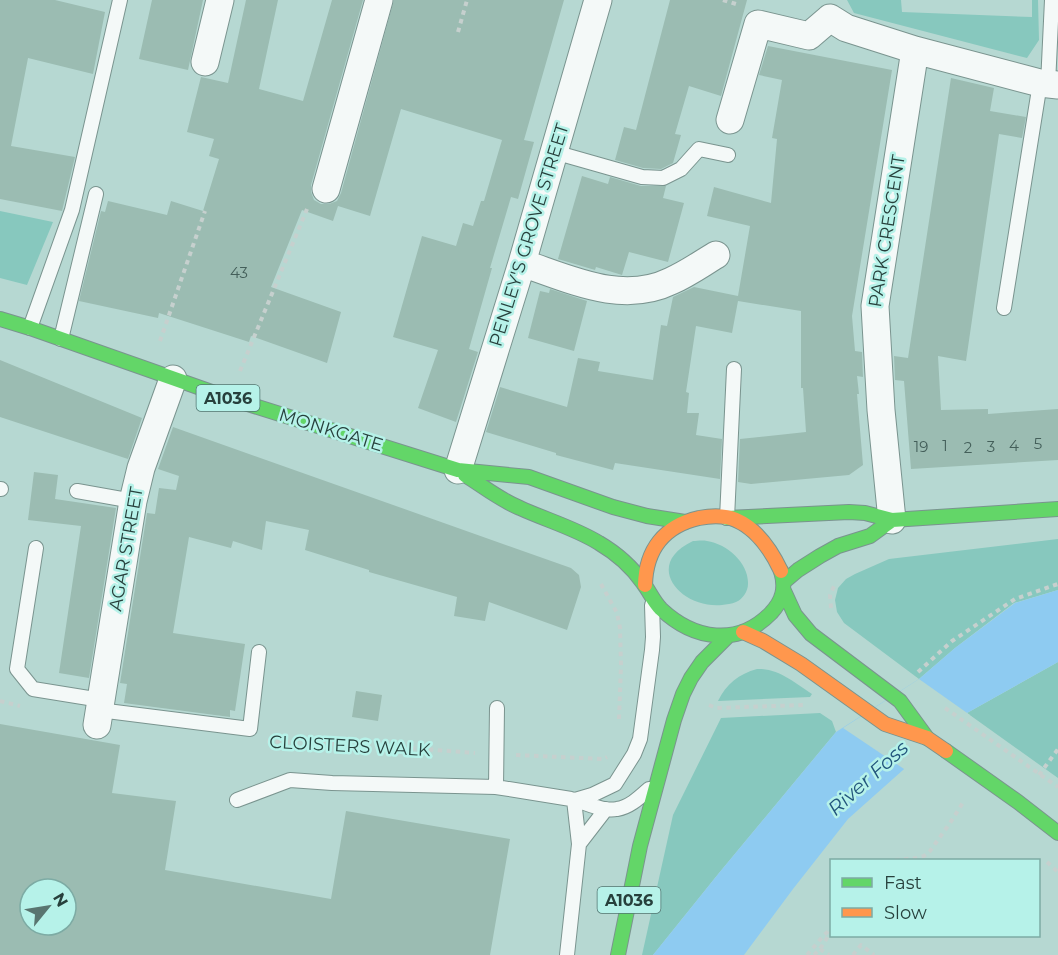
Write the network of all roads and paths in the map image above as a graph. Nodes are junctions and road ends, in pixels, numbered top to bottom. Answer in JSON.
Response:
{"nodes":[{"id":1,"x":120,"y":0,"type":"edge"},
{"id":2,"x":220,"y":0,"type":"edge"},
{"id":3,"x":379,"y":0,"type":"edge"},
{"id":4,"x":467,"y":0,"type":"edge"},
{"id":5,"x":598,"y":0,"type":"edge"},
{"id":6,"x":1052,"y":0,"type":"edge"},
{"id":7,"x":828,"y":9,"type":"edge"},
{"id":8,"x":458,"y":32,"type":"dead end"},
{"id":9,"x":915,"y":50,"type":"junction"},
{"id":10,"x":205,"y":62,"type":"dead end"},
{"id":11,"x":1049,"y":84,"type":"edge"},
{"id":12,"x":730,"y":120,"type":"dead end"},
{"id":13,"x":554,"y":152,"type":"junction"},
{"id":14,"x":728,"y":155,"type":"dead end"},
{"id":15,"x":326,"y":189,"type":"joint"},
{"id":16,"x":96,"y":194,"type":"dead end"},
{"id":17,"x":205,"y":211,"type":"dead end"},
{"id":18,"x":716,"y":255,"type":"dead end"},
{"id":19,"x":522,"y":264,"type":"junction"},
{"id":20,"x":1004,"y":308,"type":"dead end"},
{"id":21,"x":1,"y":323,"type":"edge"},
{"id":22,"x":30,"y":328,"type":"junction"},
{"id":23,"x":61,"y":339,"type":"junction"},
{"id":24,"x":734,"y":369,"type":"dead end"},
{"id":25,"x":161,"y":374,"type":"junction"},
{"id":26,"x":229,"y":398,"type":"junction"},
{"id":27,"x":459,"y":470,"type":"junction"},
{"id":28,"x":77,"y":491,"type":"dead end"},
{"id":29,"x":133,"y":501,"type":"junction"},
{"id":30,"x":1058,"y":509,"type":"edge"},
{"id":31,"x":728,"y":518,"type":"junction"},
{"id":32,"x":892,"y":520,"type":"junction"},
{"id":33,"x":685,"y":522,"type":"junction"},
{"id":34,"x":36,"y":548,"type":"dead end"},
{"id":35,"x":839,"y":577,"type":"dead end"},
{"id":36,"x":1058,"y":584,"type":"edge"},
{"id":37,"x":645,"y":585,"type":"junction"},
{"id":38,"x":784,"y":586,"type":"junction"},
{"id":39,"x":610,"y":600,"type":"dead end"},
{"id":40,"x":652,"y":600,"type":"junction"},
{"id":41,"x":832,"y":616,"type":"dead end"},
{"id":42,"x":743,"y":632,"type":"junction"},
{"id":43,"x":727,"y":636,"type":"junction"},
{"id":44,"x":259,"y":652,"type":"dead end"},
{"id":45,"x":918,"y":672,"type":"dead end"},
{"id":46,"x":0,"y":701,"type":"edge"},
{"id":47,"x":814,"y":704,"type":"dead end"},
{"id":48,"x":22,"y":706,"type":"dead end"},
{"id":49,"x":497,"y":708,"type":"dead end"},
{"id":50,"x":716,"y":708,"type":"dead end"},
{"id":51,"x":99,"y":712,"type":"junction"},
{"id":52,"x":619,"y":722,"type":"dead end"},
{"id":53,"x":980,"y":733,"type":"dead end"},
{"id":54,"x":927,"y":738,"type":"junction"},
{"id":55,"x":258,"y":741,"type":"dead end"},
{"id":56,"x":1058,"y":749,"type":"edge"},
{"id":57,"x":497,"y":754,"type":"junction"},
{"id":58,"x":612,"y":754,"type":"dead end"},
{"id":59,"x":1044,"y":768,"type":"dead end"},
{"id":60,"x":658,"y":780,"type":"junction"},
{"id":61,"x":496,"y":787,"type":"junction"},
{"id":62,"x":1058,"y":787,"type":"edge"},
{"id":63,"x":237,"y":800,"type":"dead end"},
{"id":64,"x":574,"y":800,"type":"junction"},
{"id":65,"x":964,"y":801,"type":"dead end"},
{"id":66,"x":606,"y":809,"type":"junction"},
{"id":67,"x":1058,"y":833,"type":"edge"},
{"id":68,"x":579,"y":844,"type":"junction"},
{"id":69,"x":909,"y":859,"type":"edge"},
{"id":70,"x":830,"y":930,"type":"edge"},
{"id":71,"x":830,"y":931,"type":"edge"},
{"id":72,"x":820,"y":948,"type":"junction"},
{"id":73,"x":567,"y":955,"type":"edge"},
{"id":74,"x":618,"y":955,"type":"edge"},
{"id":75,"x":807,"y":955,"type":"edge"},
{"id":76,"x":814,"y":955,"type":"edge"},
{"id":77,"x":829,"y":955,"type":"edge"},
{"id":78,"x":853,"y":955,"type":"edge"},
{"id":79,"x":874,"y":955,"type":"edge"}],
"edges":[{"from":1,"to":22,"type":"lane"},
{"from":2,"to":10,"type":"street"},
{"from":3,"to":15,"type":"street"},
{"from":4,"to":8,"type":"path"},
{"from":5,"to":13,"type":"street","name":"PENLEY'S GROVE STREET"},
{"from":6,"to":11,"type":"lane"},
{"from":7,"to":9,"type":"street"},
{"from":7,"to":12,"type":"street"},
{"from":9,"to":11,"type":"street"},
{"from":9,"to":32,"type":"street","name":"PARK CRESCENT"},
{"from":11,"to":20,"type":"lane"},
{"from":13,"to":14,"type":"lane"},
{"from":13,"to":19,"type":"street","name":"PENLEY'S GROVE STREET"},
{"from":15,"to":26,"type":"path"},
{"from":16,"to":23,"type":"lane"},
{"from":17,"to":25,"type":"path"},
{"from":18,"to":19,"type":"street"},
{"from":19,"to":27,"type":"street","name":"PENLEY'S GROVE STREET"},
{"from":21,"to":22,"type":"main road","name":"MONKGATE","number":"A1036"},
{"from":22,"to":23,"type":"main road","name":"MONKGATE","number":"A1036"},
{"from":23,"to":25,"type":"main road","name":"MONKGATE","number":"A1036"},
{"from":24,"to":31,"type":"lane"},
{"from":25,"to":26,"type":"main road","name":"MONKGATE","number":"A1036"},
{"from":25,"to":29,"type":"street","name":"AGAR STREET"},
{"from":26,"to":27,"type":"main road","name":"MONKGATE","number":"A1036"},
{"from":27,"to":33,"type":"main road","number":"A1036"},
{"from":27,"to":37,"type":"main road","number":"A1036"},
{"from":28,"to":29,"type":"lane"},
{"from":29,"to":51,"type":"street","name":"AGAR STREET"},
{"from":30,"to":32,"type":"main road"},
{"from":31,"to":32,"type":"main road"},
{"from":31,"to":33,"type":"main road","number":"A1036"},
{"from":31,"to":38,"type":"main road"},
{"from":32,"to":38,"type":"main road"},
{"from":33,"to":37,"type":"main road","number":"A1036"},
{"from":34,"to":51,"type":"lane"},
{"from":35,"to":41,"type":"path"},
{"from":36,"to":45,"type":"path"},
{"from":37,"to":40,"type":"main road","number":"A1036"},
{"from":38,"to":42,"type":"main road","number":"A1036"},
{"from":38,"to":54,"type":"main road"},
{"from":39,"to":52,"type":"path"},
{"from":40,"to":43,"type":"main road","number":"A1036"},
{"from":40,"to":64,"type":"lane"},
{"from":42,"to":43,"type":"main road","number":"A1036"},
{"from":42,"to":54,"type":"main road"},
{"from":43,"to":60,"type":"main road","number":"A1036"},
{"from":44,"to":51,"type":"lane"},
{"from":46,"to":48,"type":"path"},
{"from":47,"to":50,"type":"path"},
{"from":49,"to":57,"type":"lane"},
{"from":53,"to":62,"type":"path"},
{"from":54,"to":67,"type":"main road"},
{"from":55,"to":57,"type":"path","name":"CLOISTERS WALK"},
{"from":56,"to":59,"type":"path"},
{"from":57,"to":58,"type":"path","name":"CLOISTERS WALK"},
{"from":57,"to":61,"type":"lane"},
{"from":60,"to":66,"type":"lane"},
{"from":60,"to":74,"type":"main road","number":"A1036"},
{"from":61,"to":63,"type":"lane"},
{"from":61,"to":64,"type":"lane"},
{"from":64,"to":66,"type":"lane"},
{"from":64,"to":68,"type":"lane"},
{"from":65,"to":69,"type":"path"},
{"from":66,"to":68,"type":"lane"},
{"from":68,"to":73,"type":"lane"},
{"from":70,"to":75,"type":"path"},
{"from":71,"to":72,"type":"path"},
{"from":72,"to":76,"type":"path"},
{"from":72,"to":77,"type":"path"},
{"from":78,"to":79,"type":"path"}]}
